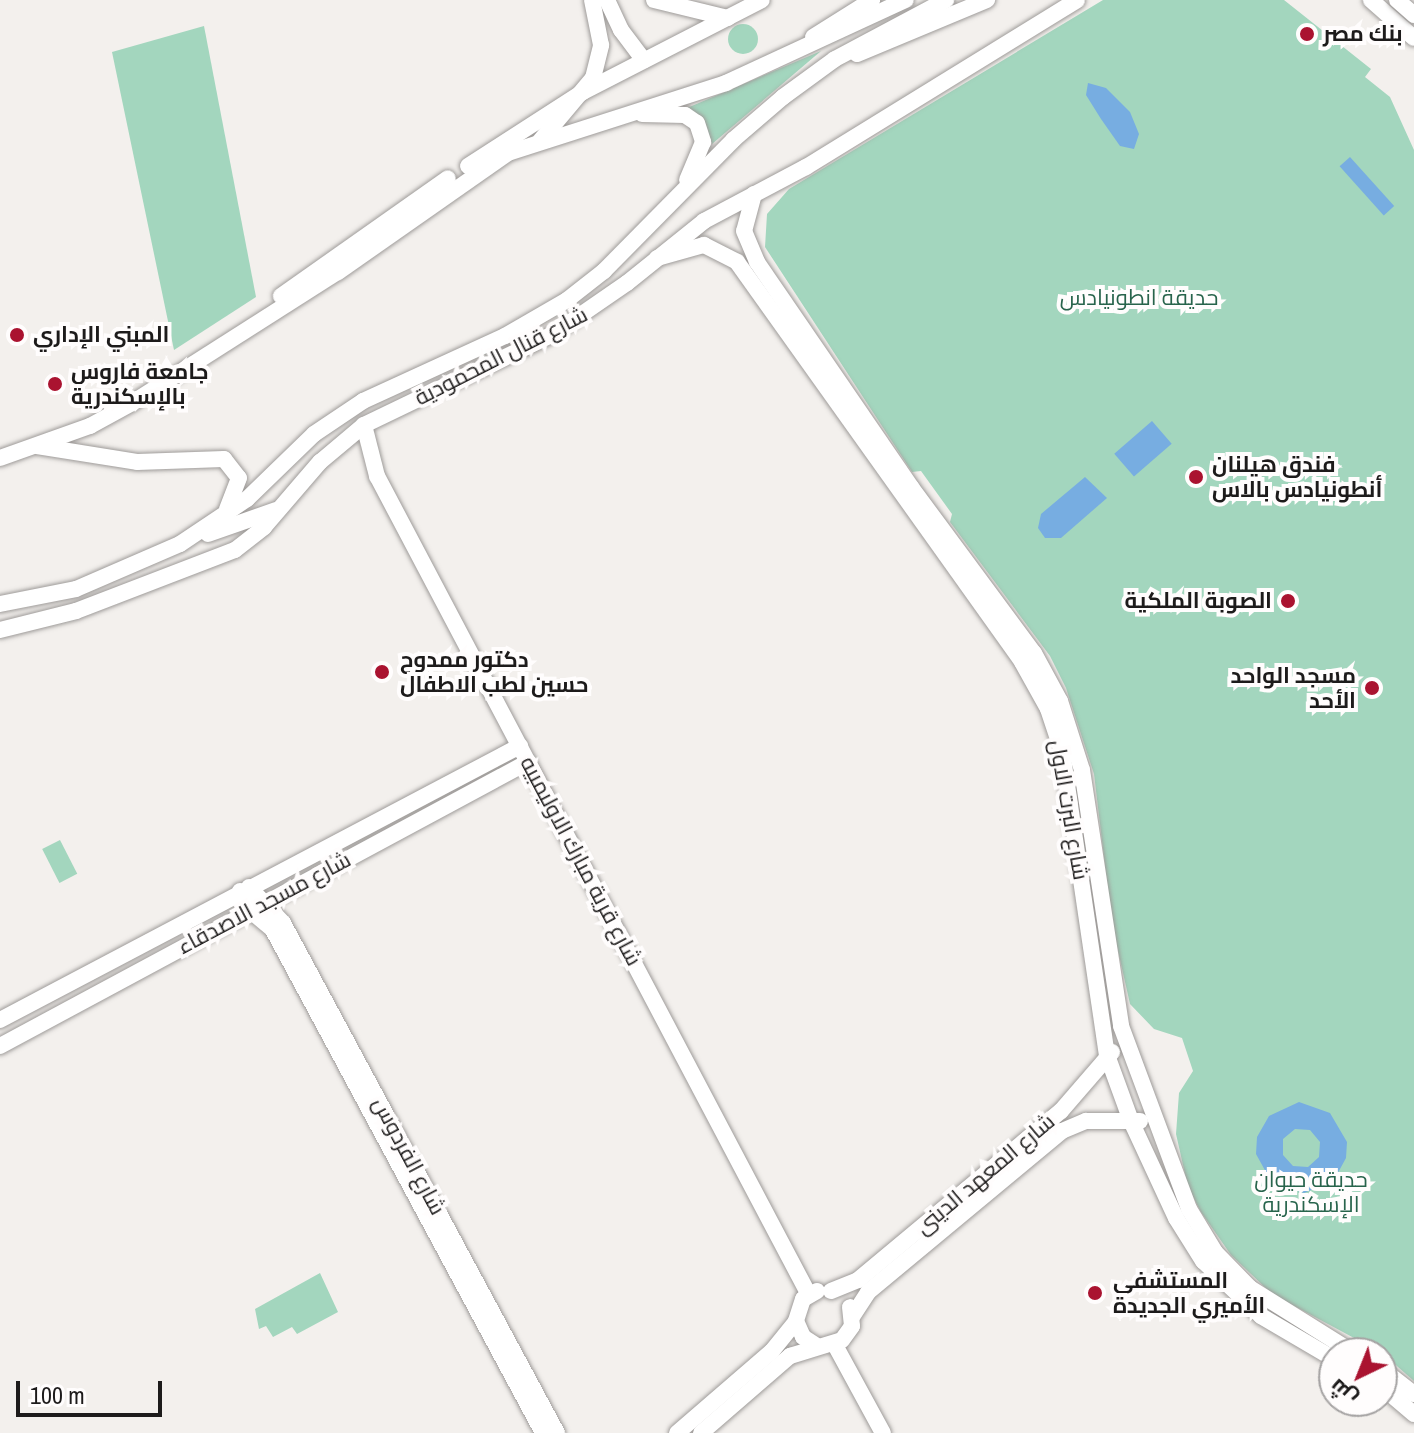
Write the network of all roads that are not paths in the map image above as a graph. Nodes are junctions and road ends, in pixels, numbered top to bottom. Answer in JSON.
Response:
{"nodes":[{"id":1,"x":592,"y":0,"type":"edge"},
{"id":2,"x":607,"y":0,"type":"edge"},
{"id":3,"x":654,"y":0,"type":"edge"},
{"id":4,"x":872,"y":0,"type":"edge"},
{"id":5,"x":906,"y":0,"type":"edge"},
{"id":6,"x":946,"y":0,"type":"edge"},
{"id":7,"x":987,"y":0,"type":"edge"},
{"id":8,"x":1077,"y":0,"type":"edge"},
{"id":9,"x":1371,"y":0,"type":"edge"},
{"id":10,"x":1397,"y":0,"type":"edge"},
{"id":11,"x":1404,"y":0,"type":"edge"},
{"id":12,"x":762,"y":1,"type":"edge"},
{"id":13,"x":728,"y":18,"type":"junction"},
{"id":14,"x":1407,"y":20,"type":"edge"},
{"id":15,"x":1414,"y":38,"type":"edge"},
{"id":16,"x":805,"y":47,"type":"junction"},
{"id":17,"x":835,"y":59,"type":"junction"},
{"id":18,"x":644,"y":60,"type":"junction"},
{"id":19,"x":583,"y":92,"type":"junction"},
{"id":20,"x":640,"y":113,"type":"junction"},
{"id":21,"x":540,"y":141,"type":"junction"},
{"id":22,"x":684,"y":189,"type":"junction"},
{"id":23,"x":754,"y":194,"type":"junction"},
{"id":24,"x":657,"y":258,"type":"junction"},
{"id":25,"x":855,"y":420,"type":"junction"},
{"id":26,"x":364,"y":425,"type":"junction"},
{"id":27,"x":37,"y":446,"type":"junction"},
{"id":28,"x":0,"y":449,"type":"edge"},
{"id":29,"x":0,"y":458,"type":"edge"},
{"id":30,"x":281,"y":508,"type":"junction"},
{"id":31,"x":222,"y":518,"type":"junction"},
{"id":32,"x":180,"y":544,"type":"junction"},
{"id":33,"x":983,"y":596,"type":"junction"},
{"id":34,"x":0,"y":604,"type":"edge"},
{"id":35,"x":0,"y":630,"type":"edge"},
{"id":36,"x":520,"y":746,"type":"junction"},
{"id":37,"x":528,"y":762,"type":"junction"},
{"id":38,"x":244,"y":889,"type":"junction"},
{"id":39,"x":266,"y":902,"type":"junction"},
{"id":40,"x":251,"y":911,"type":"junction"},
{"id":41,"x":0,"y":1020,"type":"edge"},
{"id":42,"x":1128,"y":1045,"type":"junction"},
{"id":43,"x":0,"y":1046,"type":"edge"},
{"id":44,"x":1107,"y":1055,"type":"junction"},
{"id":45,"x":1075,"y":1096,"type":"junction"},
{"id":46,"x":1154,"y":1120,"type":"junction"},
{"id":47,"x":1086,"y":1121,"type":"junction"},
{"id":48,"x":1131,"y":1121,"type":"junction"},
{"id":49,"x":831,"y":1291,"type":"junction"},
{"id":50,"x":809,"y":1295,"type":"junction"},
{"id":51,"x":852,"y":1317,"type":"junction"},
{"id":52,"x":796,"y":1321,"type":"junction"},
{"id":53,"x":1327,"y":1337,"type":"edge"},
{"id":54,"x":835,"y":1345,"type":"junction"},
{"id":55,"x":817,"y":1346,"type":"junction"},
{"id":56,"x":1318,"y":1350,"type":"edge"},
{"id":57,"x":1398,"y":1382,"type":"edge"},
{"id":58,"x":1414,"y":1394,"type":"edge"},
{"id":59,"x":1398,"y":1400,"type":"edge"},
{"id":60,"x":1414,"y":1414,"type":"edge"},
{"id":61,"x":543,"y":1433,"type":"edge"},
{"id":62,"x":557,"y":1433,"type":"edge"},
{"id":63,"x":677,"y":1433,"type":"edge"},
{"id":64,"x":701,"y":1433,"type":"edge"},
{"id":65,"x":883,"y":1433,"type":"edge"}],
"edges":[{"from":1,"to":19,"type":"main road"},
{"from":2,"to":18,"type":"main road"},
{"from":3,"to":13,"type":"main road"},
{"from":4,"to":16,"type":"main road"},
{"from":5,"to":16,"type":"main road"},
{"from":6,"to":17,"type":"main road"},
{"from":7,"to":17,"type":"main road"},
{"from":8,"to":23,"type":"main road","name":"شارع قنال المحمودية"},
{"from":9,"to":14,"type":"main road"},
{"from":10,"to":14,"type":"main road","bridge":true},
{"from":11,"to":14,"type":"main road"},
{"from":12,"to":13,"type":"main road"},
{"from":13,"to":18,"type":"main road"},
{"from":14,"to":15,"type":"main road"},
{"from":16,"to":20,"type":"main road"},
{"from":17,"to":22,"type":"main road","name":"شارع قنال المحمودية"},
{"from":18,"to":19,"type":"main road"},
{"from":19,"to":21,"type":"main road"},
{"from":19,"to":28,"type":"main road"},
{"from":20,"to":21,"type":"main road"},
{"from":20,"to":22,"type":"main road"},
{"from":21,"to":27,"type":"main road"},
{"from":22,"to":31,"type":"main road","name":"شارع قنال المحمودية"},
{"from":23,"to":24,"type":"main road","name":"شارع قنال المحمودية"},
{"from":23,"to":25,"type":"main road","name":"شارع البرت الاول"},
{"from":24,"to":25,"type":"main road","name":"شارع البرت الاول"},
{"from":24,"to":26,"type":"main road","name":"شارع قنال المحمودية"},
{"from":25,"to":33,"type":"main road","name":"شارع البرت الاول"},
{"from":26,"to":30,"type":"main road","name":"شارع قنال المحمودية"},
{"from":26,"to":36,"type":"main road","name":"شارع قرية مبارك الاوليمبيه"},
{"from":27,"to":29,"type":"main road"},
{"from":27,"to":31,"type":"main road"},
{"from":30,"to":32,"type":"main road"},
{"from":30,"to":35,"type":"main road","name":"شارع قنال المحمودية"},
{"from":31,"to":32,"type":"main road","name":"شارع قنال المحمودية"},
{"from":32,"to":34,"type":"main road","name":"شارع قنال المحمودية"},
{"from":33,"to":42,"type":"main road","name":"شارع البرت الاول"},
{"from":33,"to":44,"type":"main road","name":"شارع البرت الاول"},
{"from":36,"to":37,"type":"main road","name":"شارع قرية مبارك الاوليمبيه"},
{"from":36,"to":38,"type":"main road","name":"شارع مسجد الاصدقاء"},
{"from":37,"to":39,"type":"main road","name":"شارع مسجد الاصدقاء"},
{"from":37,"to":50,"type":"main road","name":"شارع قرية مبارك الاوليمبيه"},
{"from":38,"to":39,"type":"main road","name":"شارع الفردوس"},
{"from":38,"to":40,"type":"main road","name":"شارع الفردوس"},
{"from":38,"to":41,"type":"main road","name":"شارع مسجد الاصدقاء"},
{"from":39,"to":40,"type":"main road","name":"شارع مسجد الاصدقاء"},
{"from":39,"to":62,"type":"main road","name":"شارع الفردوس"},
{"from":40,"to":43,"type":"main road","name":"شارع مسجد الاصدقاء"},
{"from":40,"to":61,"type":"main road","name":"شارع الفردوس"},
{"from":42,"to":44,"type":"main road","name":"شارع المعهد الدينى"},
{"from":42,"to":46,"type":"main road","name":"شارع البرت الاول"},
{"from":44,"to":45,"type":"main road","name":"شارع المعهد الدينى"},
{"from":44,"to":48,"type":"main road","name":"شارع البرت الاول"},
{"from":45,"to":47,"type":"main road"},
{"from":45,"to":49,"type":"main road","name":"شارع المعهد الدينى"},
{"from":46,"to":48,"type":"main road","name":"شارع المعهد الدينى"},
{"from":46,"to":53,"type":"main road","name":"شارع البرت الاول"},
{"from":47,"to":48,"type":"main road","name":"شارع المعهد الدينى"},
{"from":47,"to":51,"type":"main road","name":"شارع المعهد الدينى"},
{"from":48,"to":56,"type":"main road","name":"شارع البرت الاول"},
{"from":49,"to":50,"type":"main road"},
{"from":49,"to":51,"type":"main road"},
{"from":50,"to":52,"type":"main road"},
{"from":51,"to":54,"type":"main road"},
{"from":52,"to":55,"type":"main road"},
{"from":52,"to":63,"type":"main road"},
{"from":54,"to":55,"type":"main road"},
{"from":54,"to":65,"type":"main road"},
{"from":55,"to":64,"type":"main road"},
{"from":57,"to":58,"type":"main road"},
{"from":59,"to":60,"type":"main road"}]}
